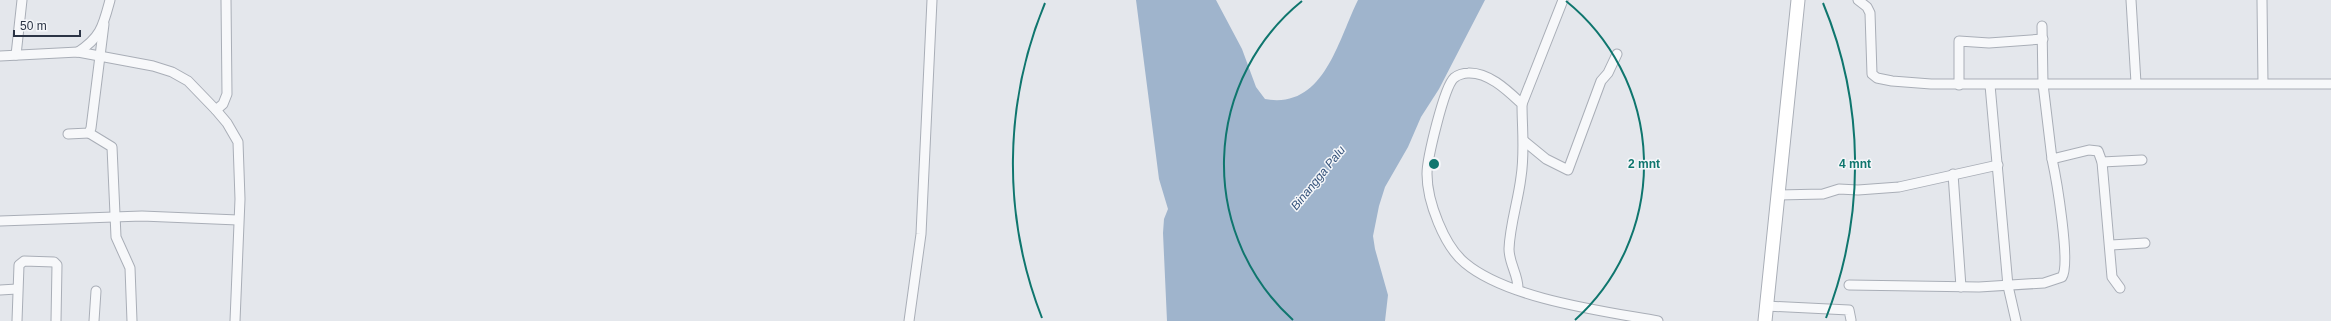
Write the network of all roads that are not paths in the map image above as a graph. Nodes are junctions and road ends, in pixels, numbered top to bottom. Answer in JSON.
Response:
{"nodes":[{"id":1,"x":22,"y":0,"type":"edge"},
{"id":2,"x":110,"y":0,"type":"edge"},
{"id":3,"x":226,"y":0,"type":"edge"},
{"id":4,"x":932,"y":0,"type":"edge"},
{"id":5,"x":1563,"y":0,"type":"edge"},
{"id":6,"x":1798,"y":0,"type":"edge"},
{"id":7,"x":1858,"y":0,"type":"edge"},
{"id":8,"x":2131,"y":0,"type":"edge"},
{"id":9,"x":2262,"y":0,"type":"edge"},
{"id":10,"x":104,"y":24,"type":"junction"},
{"id":11,"x":2042,"y":26,"type":"dead end"},
{"id":12,"x":2043,"y":39,"type":"junction"},
{"id":13,"x":78,"y":52,"type":"junction"},
{"id":14,"x":1617,"y":54,"type":"dead end"},
{"id":15,"x":16,"y":55,"type":"junction"},
{"id":16,"x":0,"y":56,"type":"edge"},
{"id":17,"x":100,"y":56,"type":"junction"},
{"id":18,"x":2136,"y":83,"type":"junction"},
{"id":19,"x":2263,"y":83,"type":"junction"},
{"id":20,"x":2043,"y":84,"type":"junction"},
{"id":21,"x":2331,"y":84,"type":"edge"},
{"id":22,"x":1959,"y":85,"type":"junction"},
{"id":23,"x":1990,"y":85,"type":"junction"},
{"id":24,"x":1522,"y":104,"type":"junction"},
{"id":25,"x":216,"y":110,"type":"junction"},
{"id":26,"x":88,"y":133,"type":"junction"},
{"id":27,"x":68,"y":134,"type":"dead end"},
{"id":28,"x":1524,"y":141,"type":"junction"},
{"id":29,"x":2052,"y":159,"type":"junction"},
{"id":30,"x":2142,"y":160,"type":"dead end"},
{"id":31,"x":2102,"y":162,"type":"junction"},
{"id":32,"x":1998,"y":165,"type":"junction"},
{"id":33,"x":1953,"y":174,"type":"junction"},
{"id":34,"x":1778,"y":195,"type":"junction"},
{"id":35,"x":2105,"y":204,"type":"junction"},
{"id":36,"x":2115,"y":204,"type":"dead end"},
{"id":37,"x":115,"y":218,"type":"junction"},
{"id":38,"x":238,"y":220,"type":"junction"},
{"id":39,"x":0,"y":221,"type":"edge"},
{"id":40,"x":2145,"y":243,"type":"dead end"},
{"id":41,"x":2111,"y":245,"type":"junction"},
{"id":42,"x":1849,"y":285,"type":"dead end"},
{"id":43,"x":2008,"y":286,"type":"junction"},
{"id":44,"x":1961,"y":287,"type":"junction"},
{"id":45,"x":2120,"y":288,"type":"dead end"},
{"id":46,"x":17,"y":289,"type":"junction"},
{"id":47,"x":0,"y":290,"type":"edge"},
{"id":48,"x":1518,"y":290,"type":"junction"},
{"id":49,"x":96,"y":291,"type":"dead end"},
{"id":50,"x":1766,"y":306,"type":"junction"},
{"id":51,"x":1851,"y":320,"type":"edge"},
{"id":52,"x":17,"y":321,"type":"edge"},
{"id":53,"x":56,"y":321,"type":"edge"},
{"id":54,"x":94,"y":321,"type":"edge"},
{"id":55,"x":132,"y":321,"type":"edge"},
{"id":56,"x":235,"y":321,"type":"edge"},
{"id":57,"x":908,"y":321,"type":"edge"},
{"id":58,"x":1658,"y":321,"type":"edge"},
{"id":59,"x":1765,"y":321,"type":"edge"},
{"id":60,"x":2016,"y":321,"type":"edge"}],
"edges":[{"from":1,"to":15,"type":"street"},
{"from":2,"to":10,"type":"street"},
{"from":3,"to":25,"type":"street"},
{"from":4,"to":57,"type":"street"},
{"from":5,"to":24,"type":"street"},
{"from":6,"to":34,"type":"main road"},
{"from":7,"to":22,"type":"street"},
{"from":8,"to":18,"type":"street"},
{"from":9,"to":19,"type":"street"},
{"from":10,"to":13,"type":"street"},
{"from":10,"to":17,"type":"street"},
{"from":11,"to":12,"type":"street"},
{"from":12,"to":20,"type":"street"},
{"from":12,"to":22,"type":"street"},
{"from":13,"to":15,"type":"street"},
{"from":13,"to":17,"type":"street"},
{"from":14,"to":28,"type":"street"},
{"from":15,"to":16,"type":"street"},
{"from":17,"to":25,"type":"street"},
{"from":17,"to":26,"type":"street"},
{"from":18,"to":19,"type":"street"},
{"from":18,"to":20,"type":"street"},
{"from":19,"to":21,"type":"street"},
{"from":20,"to":23,"type":"street"},
{"from":20,"to":29,"type":"street"},
{"from":22,"to":23,"type":"street"},
{"from":23,"to":32,"type":"street"},
{"from":24,"to":28,"type":"street"},
{"from":24,"to":48,"type":"street"},
{"from":25,"to":38,"type":"street"},
{"from":26,"to":27,"type":"street"},
{"from":26,"to":37,"type":"street"},
{"from":28,"to":48,"type":"street"},
{"from":29,"to":31,"type":"street"},
{"from":29,"to":43,"type":"street"},
{"from":30,"to":31,"type":"street"},
{"from":31,"to":35,"type":"street"},
{"from":32,"to":33,"type":"street"},
{"from":32,"to":43,"type":"street"},
{"from":33,"to":34,"type":"street"},
{"from":33,"to":44,"type":"street"},
{"from":34,"to":50,"type":"main road"},
{"from":35,"to":36,"type":"street"},
{"from":35,"to":41,"type":"street"},
{"from":37,"to":38,"type":"street"},
{"from":37,"to":39,"type":"street"},
{"from":37,"to":55,"type":"street"},
{"from":38,"to":56,"type":"street"},
{"from":40,"to":41,"type":"street"},
{"from":41,"to":45,"type":"street"},
{"from":42,"to":44,"type":"street"},
{"from":43,"to":44,"type":"street"},
{"from":43,"to":60,"type":"street"},
{"from":46,"to":47,"type":"street"},
{"from":46,"to":52,"type":"street"},
{"from":46,"to":53,"type":"street"},
{"from":48,"to":58,"type":"street"},
{"from":49,"to":54,"type":"street"},
{"from":50,"to":51,"type":"street"},
{"from":50,"to":59,"type":"main road"}]}
